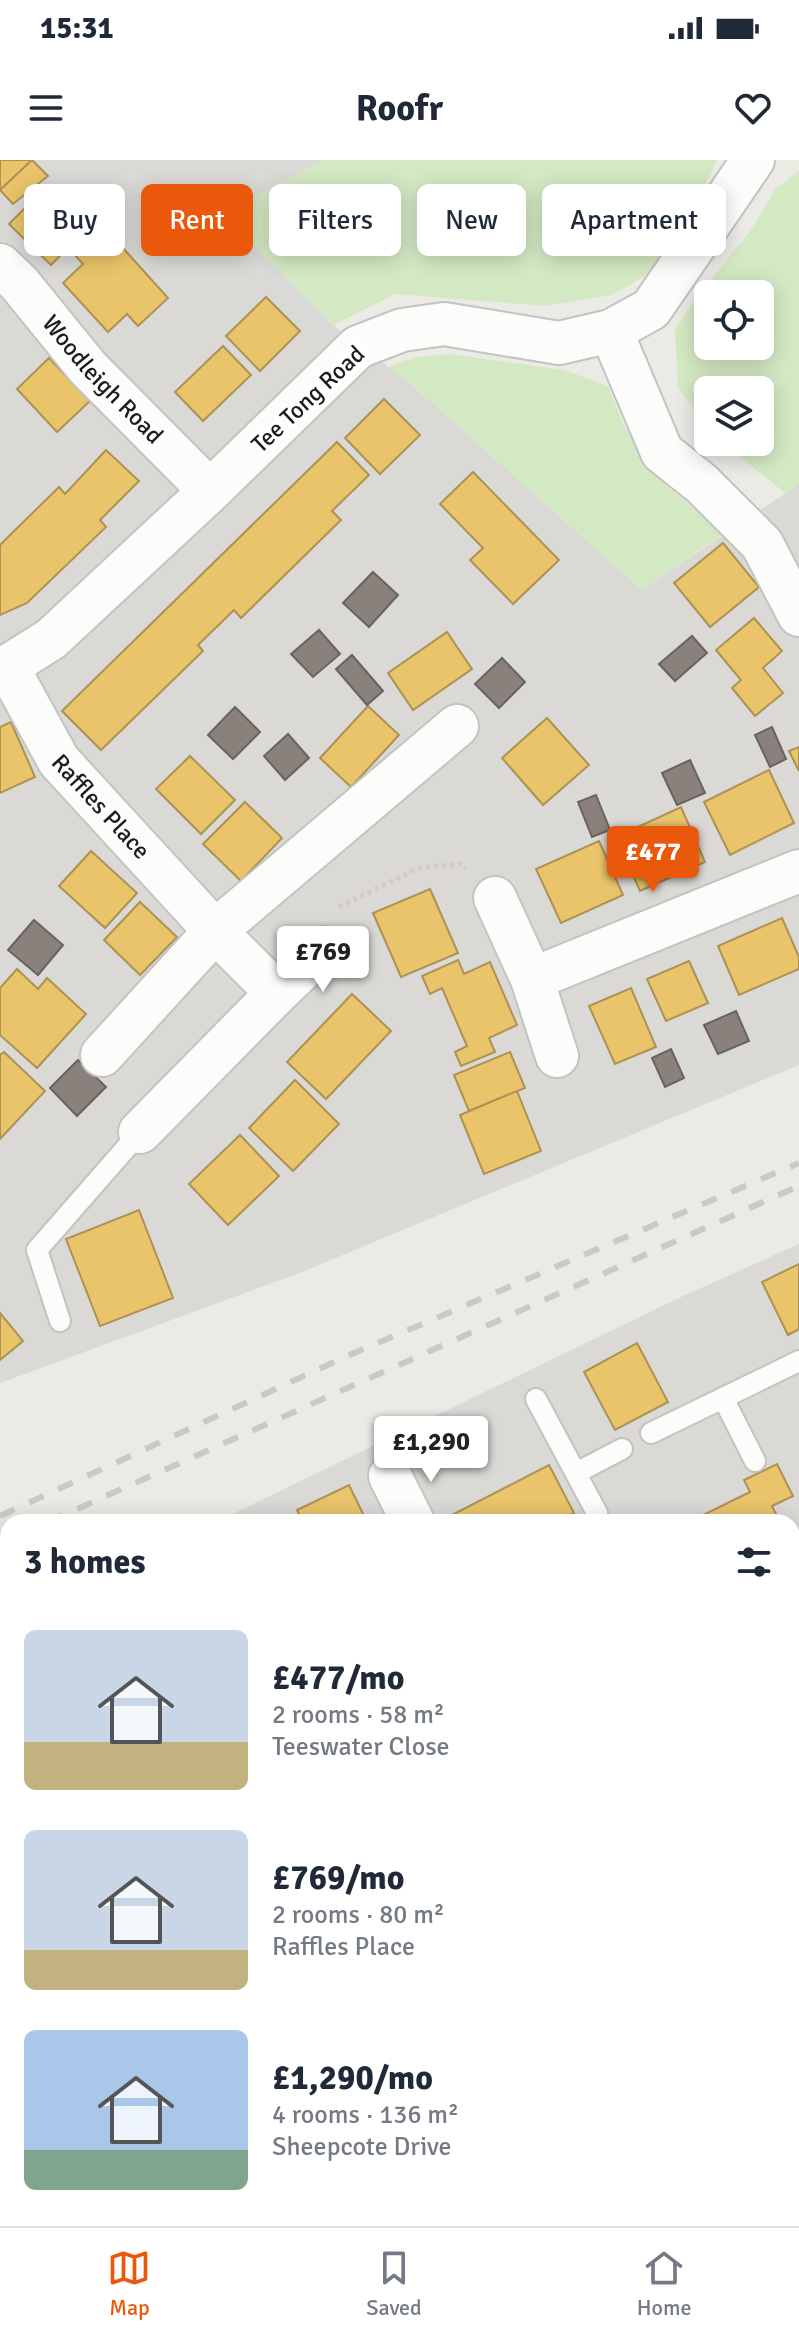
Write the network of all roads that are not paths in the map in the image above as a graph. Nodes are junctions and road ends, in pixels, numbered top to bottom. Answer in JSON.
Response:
{"nodes":[{"id":1,"x":753,"y":160,"type":"edge"},
{"id":2,"x":0,"y":265,"type":"edge"},
{"id":3,"x":611,"y":331,"type":"junction"},
{"id":4,"x":210,"y":491,"type":"junction"},
{"id":5,"x":799,"y":615,"type":"edge"},
{"id":6,"x":4,"y":670,"type":"edge"},
{"id":7,"x":457,"y":726,"type":"dead end"},
{"id":8,"x":799,"y":871,"type":"edge"},
{"id":9,"x":495,"y":898,"type":"road end"},
{"id":10,"x":328,"y":929,"type":"road end"},
{"id":11,"x":215,"y":931,"type":"junction"},
{"id":12,"x":532,"y":979,"type":"junction"},
{"id":13,"x":277,"y":993,"type":"junction"},
{"id":14,"x":102,"y":1055,"type":"dead end"},
{"id":15,"x":557,"y":1056,"type":"dead end"},
{"id":16,"x":140,"y":1132,"type":"joint"},
{"id":17,"x":60,"y":1321,"type":"dead end"},
{"id":18,"x":799,"y":1361,"type":"edge"},
{"id":19,"x":723,"y":1398,"type":"junction"},
{"id":20,"x":536,"y":1399,"type":"dead end"},
{"id":21,"x":651,"y":1433,"type":"dead end"},
{"id":22,"x":622,"y":1449,"type":"dead end"},
{"id":23,"x":755,"y":1461,"type":"dead end"},
{"id":24,"x":576,"y":1473,"type":"junction"},
{"id":25,"x":390,"y":1476,"type":"dead end"},
{"id":26,"x":409,"y":1514,"type":"edge"},
{"id":27,"x":597,"y":1514,"type":"edge"}],
"edges":[{"from":1,"to":3,"type":"street","name":"Tee Tong Road"},
{"from":2,"to":4,"type":"street","name":"Woodleigh Road"},
{"from":3,"to":4,"type":"street","name":"Tee Tong Road"},
{"from":3,"to":5,"type":"street"},
{"from":4,"to":6,"type":"street","name":"Tee Tong Road"},
{"from":6,"to":11,"type":"street","name":"Raffles Place"},
{"from":7,"to":11,"type":"street"},
{"from":8,"to":12,"type":"street"},
{"from":9,"to":12,"type":"street"},
{"from":10,"to":13,"type":"street"},
{"from":11,"to":13,"type":"street","name":"Raffles Place"},
{"from":11,"to":14,"type":"street"},
{"from":12,"to":15,"type":"street"},
{"from":13,"to":16,"type":"street"},
{"from":16,"to":17,"type":"lane"},
{"from":18,"to":19,"type":"lane"},
{"from":19,"to":21,"type":"lane"},
{"from":19,"to":23,"type":"lane"},
{"from":20,"to":24,"type":"lane"},
{"from":22,"to":24,"type":"lane"},
{"from":24,"to":27,"type":"lane"},
{"from":25,"to":26,"type":"street"}]}
